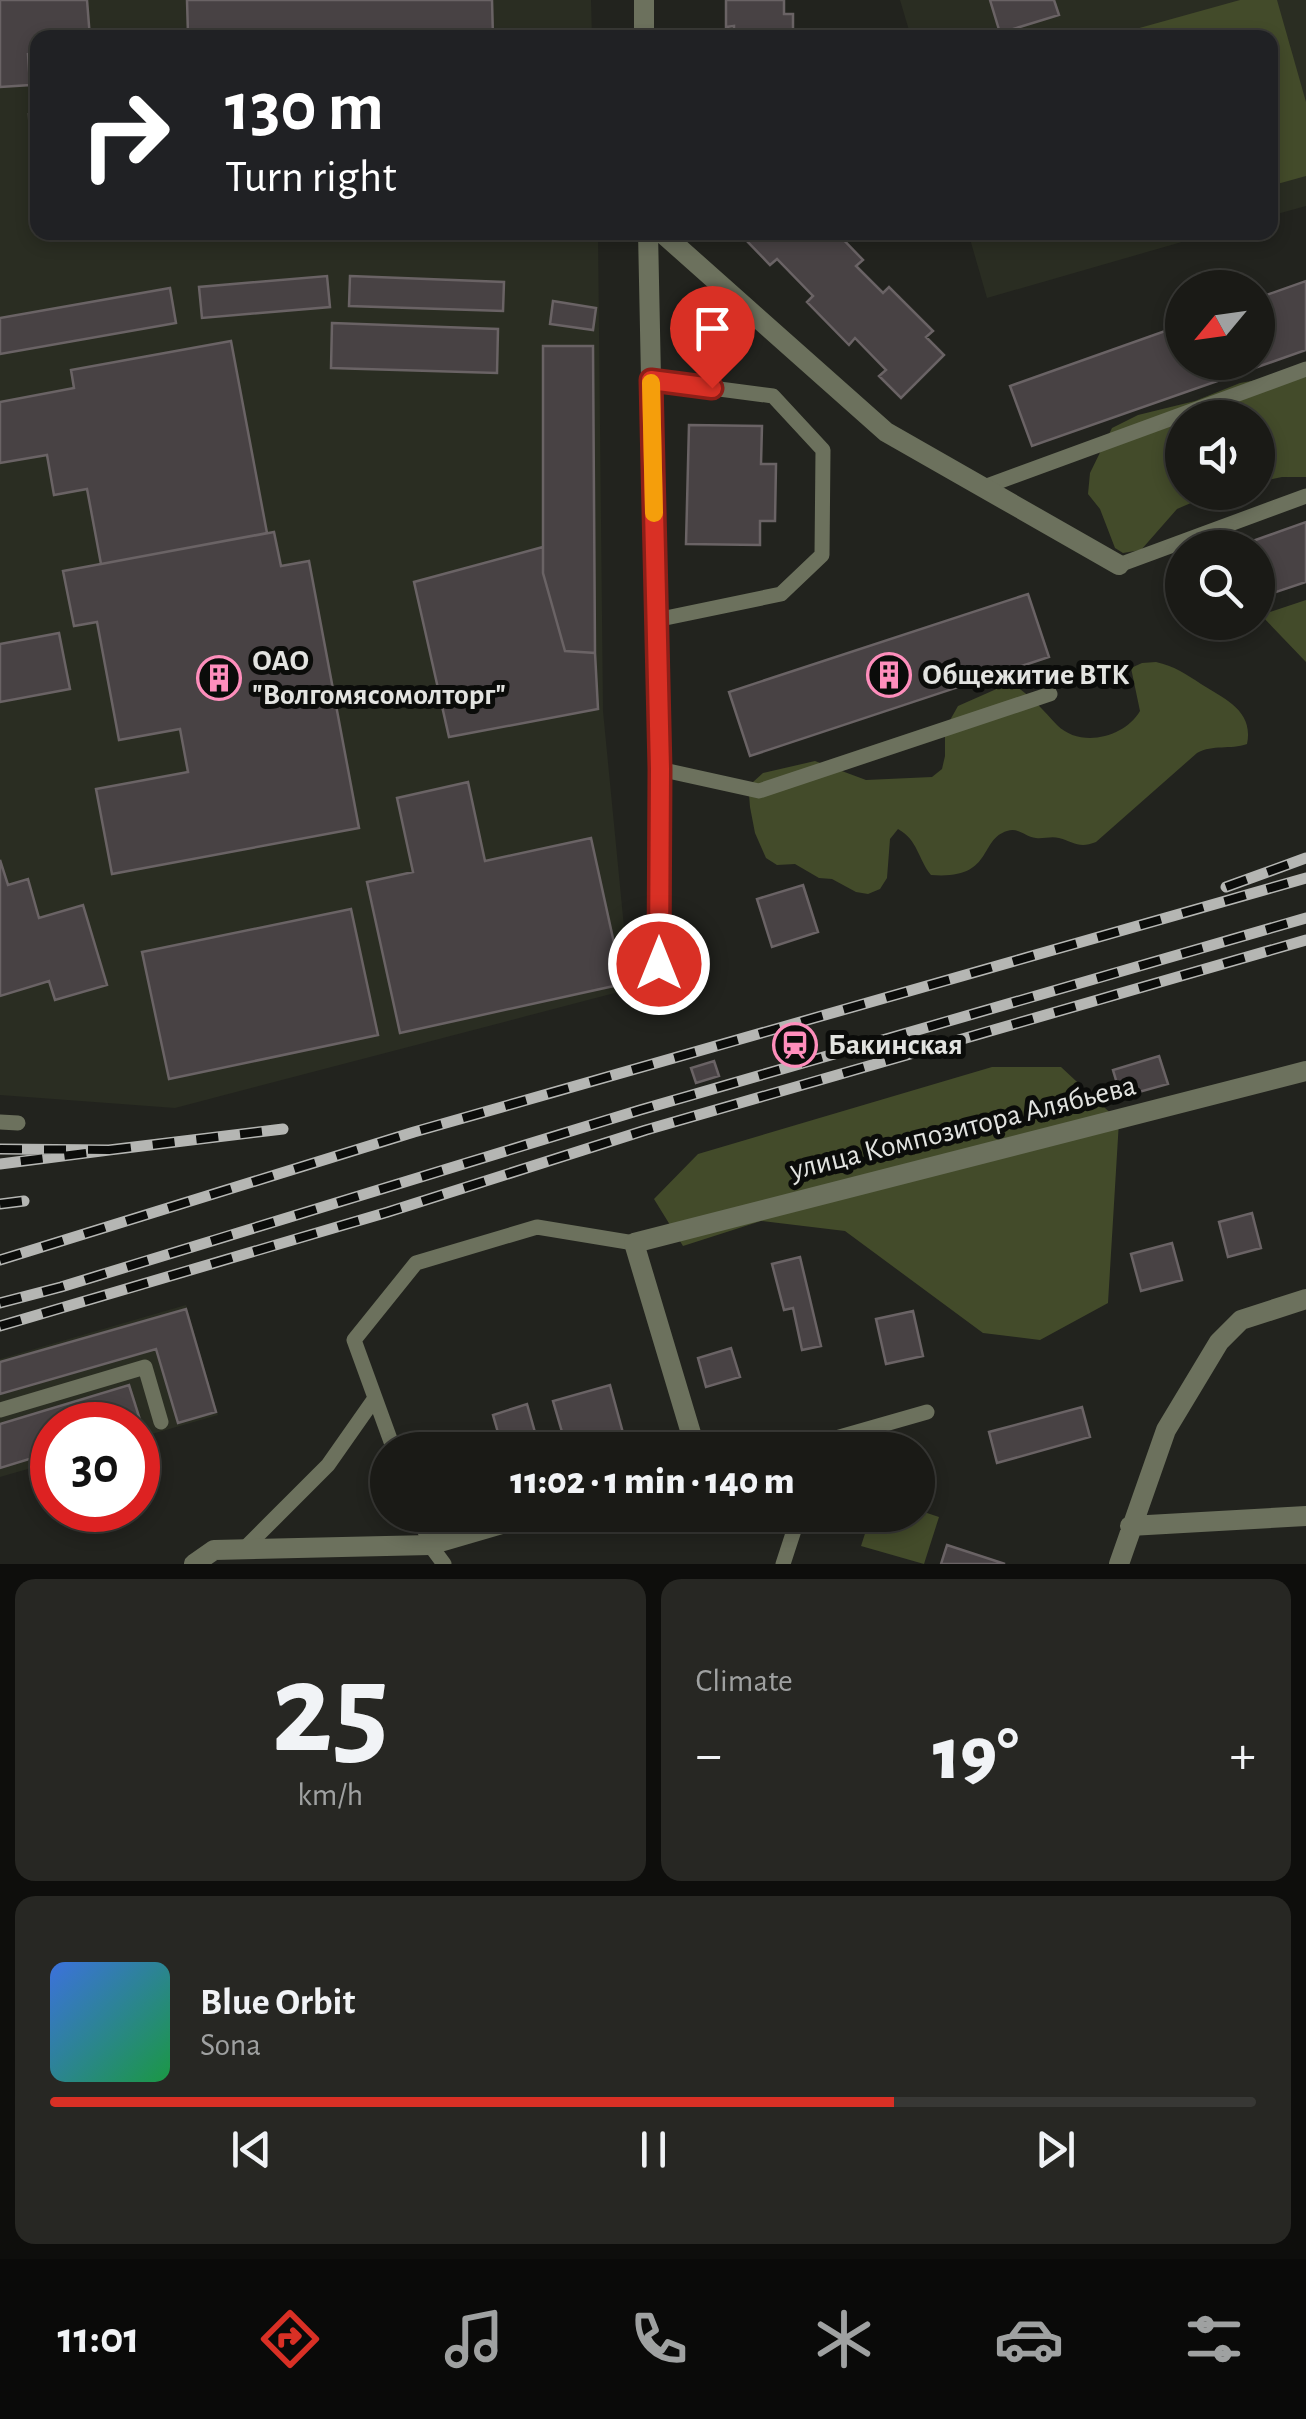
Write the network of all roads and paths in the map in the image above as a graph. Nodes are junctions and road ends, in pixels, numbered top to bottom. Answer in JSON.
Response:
{"nodes":[{"id":1,"x":644,"y":0,"type":"edge"},
{"id":2,"x":644,"y":30,"type":"edge"},
{"id":3,"x":648,"y":240,"type":"edge"},
{"id":4,"x":670,"y":240,"type":"edge"},
{"id":5,"x":1306,"y":370,"type":"edge"},
{"id":6,"x":651,"y":380,"type":"junction"},
{"id":7,"x":984,"y":487,"type":"junction"},
{"id":8,"x":1306,"y":496,"type":"edge"},
{"id":9,"x":1119,"y":565,"type":"joint"},
{"id":10,"x":656,"y":620,"type":"junction"},
{"id":11,"x":1050,"y":694,"type":"dead end"},
{"id":12,"x":660,"y":769,"type":"junction"},
{"id":13,"x":659,"y":964,"type":"dead end"},
{"id":14,"x":1306,"y":1071,"type":"edge"},
{"id":15,"x":0,"y":1122,"type":"edge"},
{"id":16,"x":18,"y":1123,"type":"dead end"},
{"id":17,"x":634,"y":1243,"type":"junction"},
{"id":18,"x":1306,"y":1299,"type":"edge"},
{"id":19,"x":375,"y":1398,"type":"junction"},
{"id":20,"x":0,"y":1410,"type":"edge"},
{"id":21,"x":928,"y":1412,"type":"dead end"},
{"id":22,"x":161,"y":1422,"type":"dead end"},
{"id":23,"x":387,"y":1432,"type":"edge"},
{"id":24,"x":691,"y":1432,"type":"edge"},
{"id":25,"x":865,"y":1432,"type":"edge"},
{"id":26,"x":1306,"y":1516,"type":"edge"},
{"id":27,"x":1130,"y":1526,"type":"junction"},
{"id":28,"x":425,"y":1532,"type":"edge"},
{"id":29,"x":474,"y":1532,"type":"edge"},
{"id":30,"x":794,"y":1532,"type":"edge"},
{"id":31,"x":430,"y":1545,"type":"junction"},
{"id":32,"x":244,"y":1549,"type":"junction"},
{"id":33,"x":194,"y":1564,"type":"edge"},
{"id":34,"x":444,"y":1564,"type":"edge"},
{"id":35,"x":784,"y":1564,"type":"edge"},
{"id":36,"x":1119,"y":1564,"type":"edge"}],
"edges":[{"from":1,"to":2,"type":"street"},
{"from":3,"to":6,"type":"street"},
{"from":4,"to":7,"type":"street"},
{"from":5,"to":7,"type":"lane"},
{"from":6,"to":10,"type":"street"},
{"from":6,"to":10,"type":"lane"},
{"from":7,"to":9,"type":"street"},
{"from":8,"to":9,"type":"lane"},
{"from":10,"to":12,"type":"street"},
{"from":11,"to":12,"type":"lane"},
{"from":12,"to":13,"type":"street"},
{"from":14,"to":17,"type":"street","name":"улица Композитора Алябьева"},
{"from":15,"to":16,"type":"lane"},
{"from":17,"to":19,"type":"lane"},
{"from":17,"to":24,"type":"street"},
{"from":18,"to":27,"type":"street"},
{"from":19,"to":23,"type":"lane"},
{"from":19,"to":32,"type":"lane"},
{"from":20,"to":22,"type":"lane"},
{"from":21,"to":25,"type":"lane"},
{"from":26,"to":27,"type":"street"},
{"from":27,"to":36,"type":"street"},
{"from":28,"to":31,"type":"lane"},
{"from":29,"to":31,"type":"street"},
{"from":30,"to":35,"type":"lane"},
{"from":31,"to":32,"type":"street"},
{"from":31,"to":34,"type":"lane"},
{"from":32,"to":33,"type":"street"}]}
